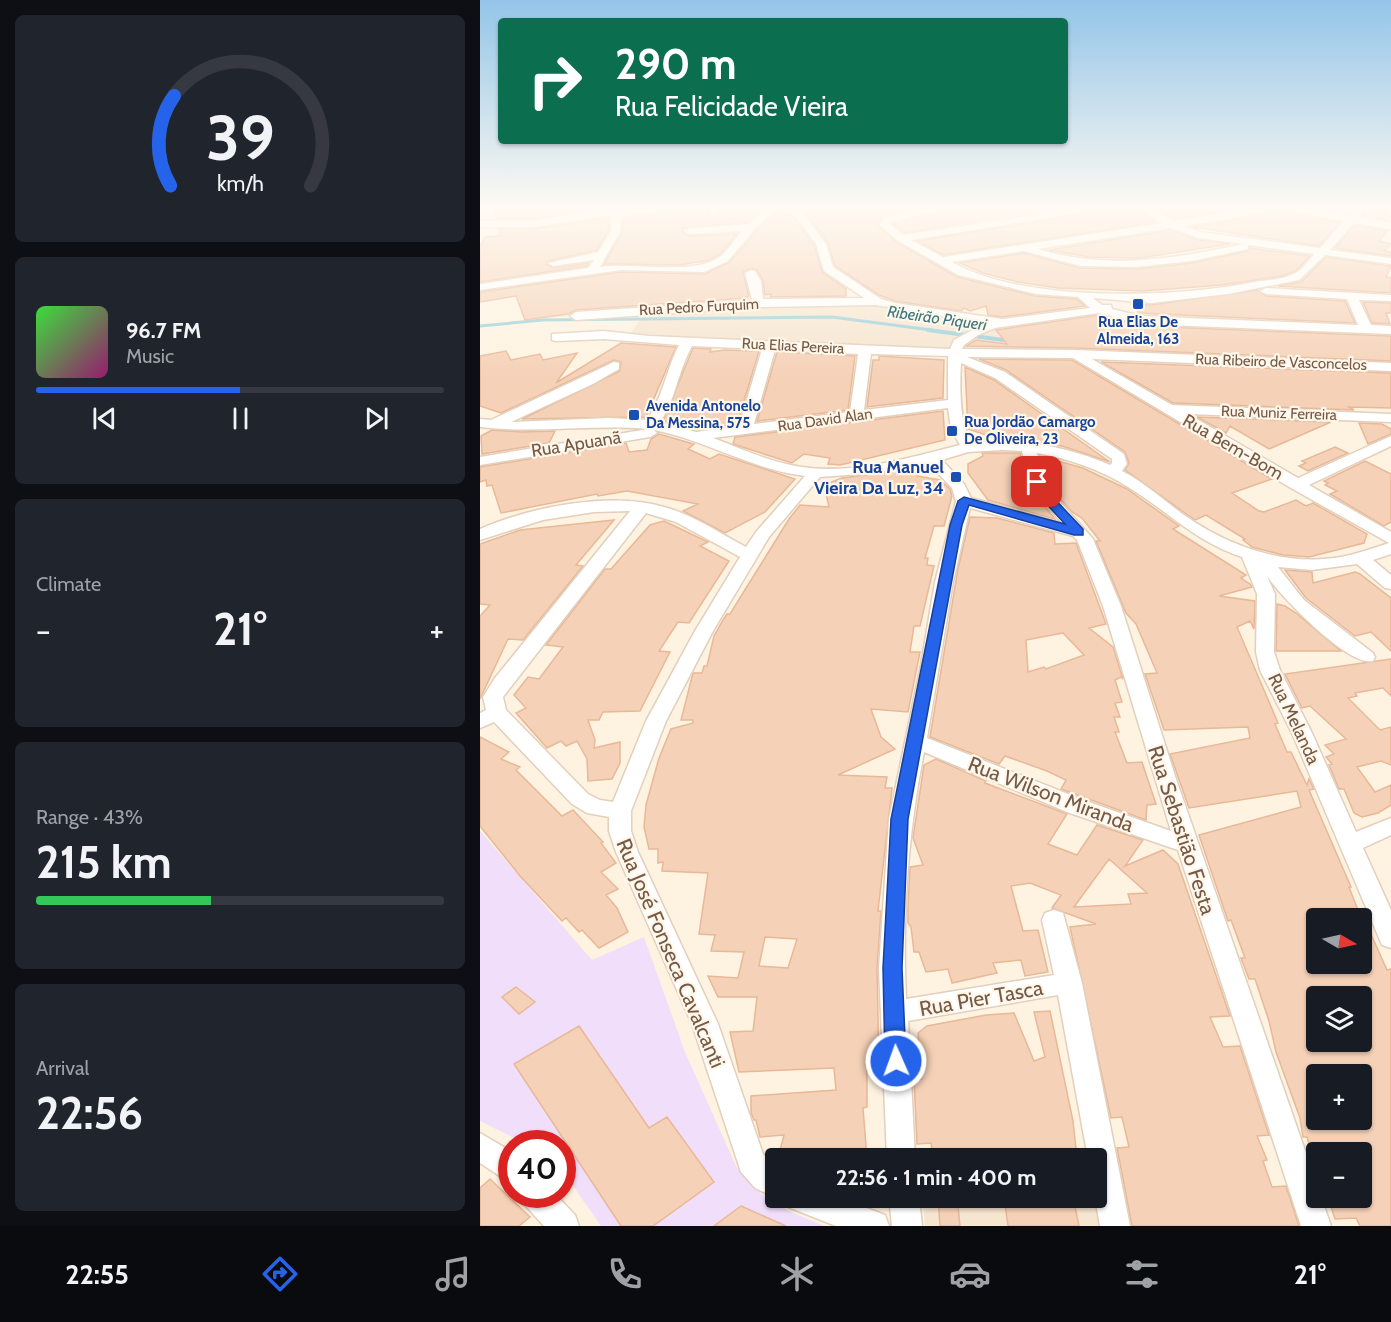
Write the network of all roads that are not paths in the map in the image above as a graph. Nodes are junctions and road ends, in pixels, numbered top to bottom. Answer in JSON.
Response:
{"nodes":[{"id":1,"x":596,"y":264,"type":"edge"},
{"id":2,"x":713,"y":264,"type":"edge"},
{"id":3,"x":826,"y":264,"type":"edge"},
{"id":4,"x":948,"y":264,"type":"edge"},
{"id":5,"x":1310,"y":264,"type":"edge"},
{"id":6,"x":593,"y":270,"type":"junction"},
{"id":7,"x":751,"y":273,"type":"dead end"},
{"id":8,"x":480,"y":287,"type":"edge"},
{"id":9,"x":1240,"y":289,"type":"junction"},
{"id":10,"x":1083,"y":296,"type":"junction"},
{"id":11,"x":1352,"y":297,"type":"junction"},
{"id":12,"x":1391,"y":298,"type":"edge"},
{"id":13,"x":1142,"y":299,"type":"junction"},
{"id":14,"x":877,"y":301,"type":"junction"},
{"id":15,"x":758,"y":303,"type":"junction"},
{"id":16,"x":1100,"y":310,"type":"junction"},
{"id":17,"x":576,"y":316,"type":"dead end"},
{"id":18,"x":996,"y":324,"type":"junction"},
{"id":19,"x":1366,"y":330,"type":"junction"},
{"id":20,"x":1391,"y":330,"type":"edge"},
{"id":21,"x":556,"y":337,"type":"dead end"},
{"id":22,"x":688,"y":341,"type":"junction"},
{"id":23,"x":770,"y":345,"type":"junction"},
{"id":24,"x":865,"y":350,"type":"junction"},
{"id":25,"x":1075,"y":354,"type":"junction"},
{"id":26,"x":954,"y":355,"type":"junction"},
{"id":27,"x":614,"y":366,"type":"dead end"},
{"id":28,"x":1391,"y":367,"type":"edge"},
{"id":29,"x":955,"y":403,"type":"junction"},
{"id":30,"x":1166,"y":409,"type":"junction"},
{"id":31,"x":856,"y":416,"type":"junction"},
{"id":32,"x":1391,"y":418,"type":"edge"},
{"id":33,"x":486,"y":424,"type":"edge"},
{"id":34,"x":651,"y":425,"type":"junction"},
{"id":35,"x":673,"y":429,"type":"junction"},
{"id":36,"x":746,"y":430,"type":"junction"},
{"id":37,"x":695,"y":436,"type":"junction"},
{"id":38,"x":1391,"y":440,"type":"edge"},
{"id":39,"x":971,"y":447,"type":"junction"},
{"id":40,"x":1028,"y":448,"type":"junction"},
{"id":41,"x":932,"y":458,"type":"junction"},
{"id":42,"x":480,"y":461,"type":"edge"},
{"id":43,"x":1113,"y":471,"type":"junction"},
{"id":44,"x":816,"y":473,"type":"junction"},
{"id":45,"x":1296,"y":485,"type":"junction"},
{"id":46,"x":964,"y":501,"type":"junction"},
{"id":47,"x":642,"y":507,"type":"junction"},
{"id":48,"x":1078,"y":532,"type":"junction"},
{"id":49,"x":480,"y":536,"type":"edge"},
{"id":50,"x":1391,"y":539,"type":"edge"},
{"id":51,"x":1391,"y":548,"type":"edge"},
{"id":52,"x":749,"y":555,"type":"junction"},
{"id":53,"x":1258,"y":558,"type":"junction"},
{"id":54,"x":1363,"y":560,"type":"junction"},
{"id":55,"x":1391,"y":584,"type":"edge"},
{"id":56,"x":1365,"y":657,"type":"dead end"},
{"id":57,"x":489,"y":717,"type":"edge"},
{"id":58,"x":915,"y":741,"type":"junction"},
{"id":59,"x":620,"y":811,"type":"junction"},
{"id":60,"x":1391,"y":826,"type":"edge"},
{"id":61,"x":1350,"y":844,"type":"junction"},
{"id":62,"x":1188,"y":845,"type":"junction"},
{"id":63,"x":1054,"y":920,"type":"dead end"},
{"id":64,"x":1391,"y":938,"type":"edge"},
{"id":65,"x":1069,"y":983,"type":"junction"},
{"id":66,"x":894,"y":1012,"type":"junction"},
{"id":67,"x":480,"y":1146,"type":"edge"},
{"id":68,"x":901,"y":1148,"type":"edge"},
{"id":69,"x":498,"y":1160,"type":"edge"},
{"id":70,"x":765,"y":1178,"type":"edge"},
{"id":71,"x":548,"y":1208,"type":"edge"},
{"id":72,"x":827,"y":1208,"type":"edge"},
{"id":73,"x":905,"y":1208,"type":"edge"},
{"id":74,"x":564,"y":1226,"type":"edge"},
{"id":75,"x":874,"y":1226,"type":"edge"},
{"id":76,"x":907,"y":1226,"type":"edge"},
{"id":77,"x":1115,"y":1226,"type":"edge"},
{"id":78,"x":1316,"y":1226,"type":"edge"}],
"edges":[{"from":1,"to":6,"type":"street"},
{"from":2,"to":6,"type":"street"},
{"from":3,"to":14,"type":"street"},
{"from":4,"to":10,"type":"street"},
{"from":5,"to":9,"type":"street"},
{"from":6,"to":8,"type":"street"},
{"from":7,"to":15,"type":"street"},
{"from":9,"to":11,"type":"street"},
{"from":9,"to":13,"type":"street"},
{"from":10,"to":13,"type":"street"},
{"from":10,"to":16,"type":"street"},
{"from":11,"to":12,"type":"street"},
{"from":11,"to":19,"type":"street"},
{"from":13,"to":16,"type":"street"},
{"from":14,"to":15,"type":"street","name":"Rua Pedro Furquim"},
{"from":14,"to":18,"type":"street","name":"Rua Pedro Furquim"},
{"from":15,"to":17,"type":"street","name":"Rua Pedro Furquim"},
{"from":16,"to":18,"type":"street"},
{"from":16,"to":19,"type":"street"},
{"from":18,"to":26,"type":"street"},
{"from":19,"to":20,"type":"street"},
{"from":21,"to":22,"type":"street","name":"Rua Elias Pereira"},
{"from":22,"to":23,"type":"street","name":"Rua Elias Pereira"},
{"from":22,"to":34,"type":"street"},
{"from":23,"to":24,"type":"street","name":"Rua Elias Pereira"},
{"from":23,"to":36,"type":"street"},
{"from":24,"to":26,"type":"street","name":"Rua Elias Pereira"},
{"from":24,"to":31,"type":"street"},
{"from":25,"to":26,"type":"street","name":"Rua Ribeiro de Vasconcelos"},
{"from":25,"to":28,"type":"street","name":"Rua Ribeiro de Vasconcelos"},
{"from":25,"to":30,"type":"street","name":"Rua Bem-Bom"},
{"from":26,"to":29,"type":"street"},
{"from":26,"to":43,"type":"street","name":"Rua Elias Pereira"},
{"from":27,"to":33,"type":"street"},
{"from":29,"to":31,"type":"street","name":"Rua David Alan"},
{"from":29,"to":39,"type":"street"},
{"from":30,"to":32,"type":"street","name":"Rua Muniz Ferreira"},
{"from":30,"to":45,"type":"street","name":"Rua Bem-Bom"},
{"from":31,"to":36,"type":"street","name":"Rua David Alan"},
{"from":33,"to":34,"type":"street"},
{"from":34,"to":35,"type":"street"},
{"from":35,"to":37,"type":"street"},
{"from":35,"to":42,"type":"street","name":"Rua Apuanã"},
{"from":36,"to":37,"type":"street","name":"Rua David Alan"},
{"from":37,"to":44,"type":"street"},
{"from":38,"to":45,"type":"street"},
{"from":39,"to":40,"type":"street"},
{"from":39,"to":41,"type":"street"},
{"from":40,"to":43,"type":"street"},
{"from":40,"to":48,"type":"street","name":"Rua Sebastião Festa"},
{"from":41,"to":44,"type":"street"},
{"from":41,"to":46,"type":"street"},
{"from":43,"to":53,"type":"street"},
{"from":44,"to":52,"type":"street","name":"Rua José Fonseca Cavalcanti"},
{"from":45,"to":50,"type":"street","name":"Rua Bem-Bom"},
{"from":46,"to":48,"type":"street"},
{"from":46,"to":58,"type":"street"},
{"from":47,"to":49,"type":"street"},
{"from":47,"to":52,"type":"street"},
{"from":47,"to":57,"type":"street"},
{"from":48,"to":62,"type":"street","name":"Rua Sebastião Festa"},
{"from":51,"to":54,"type":"street"},
{"from":52,"to":59,"type":"street","name":"Rua José Fonseca Cavalcanti"},
{"from":53,"to":54,"type":"street"},
{"from":53,"to":56,"type":"street"},
{"from":53,"to":61,"type":"street","name":"Rua Melanda"},
{"from":54,"to":55,"type":"street"},
{"from":57,"to":59,"type":"street"},
{"from":58,"to":62,"type":"street","name":"Rua Wilson Miranda"},
{"from":58,"to":66,"type":"street"},
{"from":59,"to":70,"type":"street","name":"Rua José Fonseca Cavalcanti"},
{"from":60,"to":61,"type":"street"},
{"from":61,"to":64,"type":"street","name":"Rua Melanda"},
{"from":62,"to":78,"type":"street","name":"Rua Sebastião Festa"},
{"from":63,"to":65,"type":"street"},
{"from":65,"to":66,"type":"street","name":"Rua Pier Tasca"},
{"from":65,"to":77,"type":"street"},
{"from":66,"to":68,"type":"street"},
{"from":67,"to":69,"type":"street"},
{"from":71,"to":74,"type":"street"},
{"from":72,"to":75,"type":"street"},
{"from":73,"to":76,"type":"street"}]}
